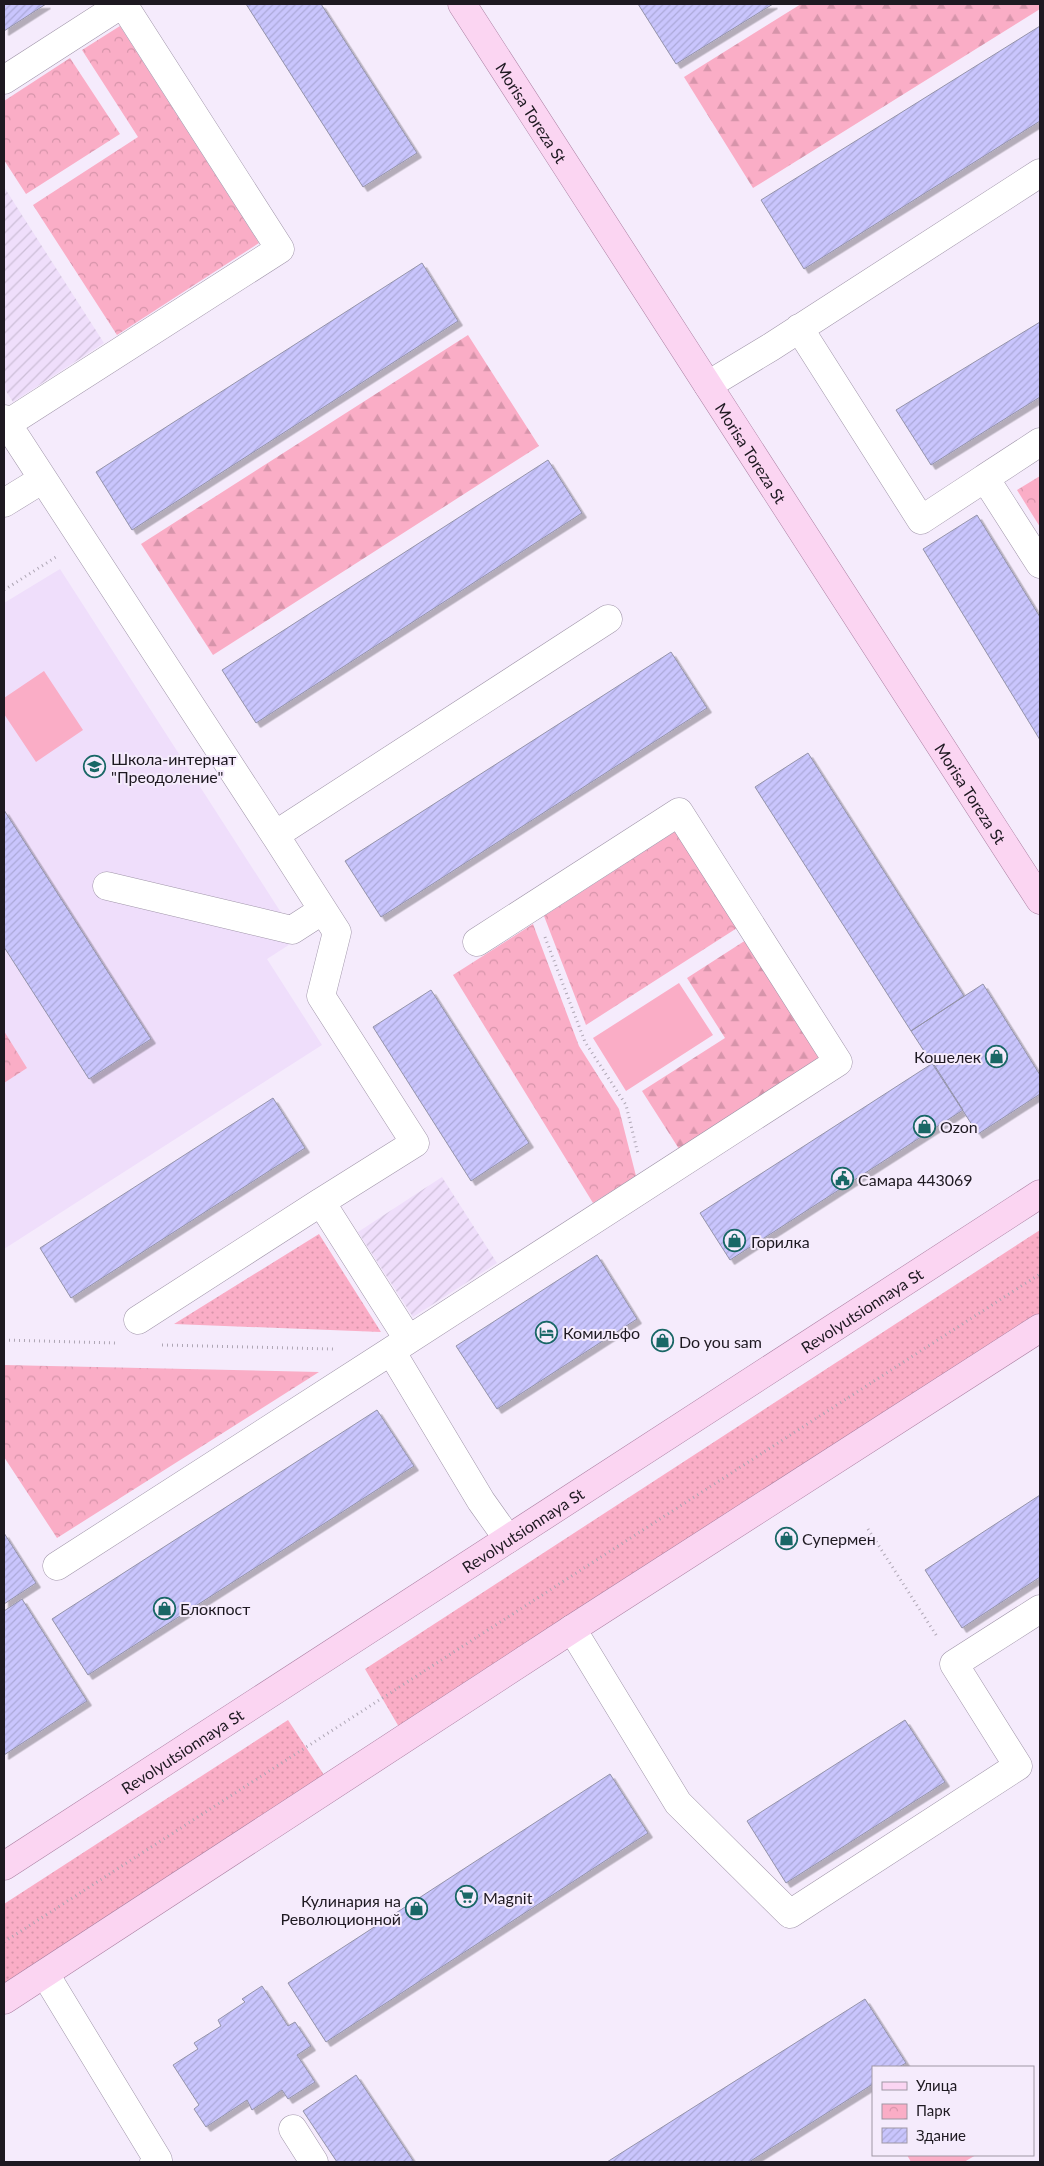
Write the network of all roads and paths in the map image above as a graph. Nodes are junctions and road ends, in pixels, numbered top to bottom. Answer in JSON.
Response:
{"nodes":[{"id":1,"x":122,"y":4,"type":"edge"},
{"id":2,"x":462,"y":4,"type":"edge"},
{"id":3,"x":4,"y":80,"type":"edge"},
{"id":4,"x":1040,"y":173,"type":"edge"},
{"id":5,"x":798,"y":328,"type":"junction"},
{"id":6,"x":708,"y":385,"type":"junction"},
{"id":7,"x":6,"y":422,"type":"edge"},
{"id":8,"x":1040,"y":442,"type":"edge"},
{"id":9,"x":984,"y":478,"type":"junction"},
{"id":10,"x":43,"y":479,"type":"junction"},
{"id":11,"x":4,"y":504,"type":"edge"},
{"id":12,"x":82,"y":540,"type":"junction"},
{"id":13,"x":1040,"y":564,"type":"edge"},
{"id":14,"x":4,"y":590,"type":"edge"},
{"id":15,"x":608,"y":619,"type":"dead end"},
{"id":16,"x":275,"y":835,"type":"junction"},
{"id":17,"x":107,"y":886,"type":"dead end"},
{"id":18,"x":1040,"y":900,"type":"edge"},
{"id":19,"x":533,"y":906,"type":"junction"},
{"id":20,"x":323,"y":910,"type":"junction"},
{"id":21,"x":477,"y":942,"type":"dead end"},
{"id":22,"x":646,"y":1187,"type":"junction"},
{"id":23,"x":1040,"y":1194,"type":"edge"},
{"id":24,"x":321,"y":1202,"type":"junction"},
{"id":25,"x":1040,"y":1274,"type":"edge"},
{"id":26,"x":138,"y":1320,"type":"dead end"},
{"id":27,"x":1040,"y":1328,"type":"edge"},
{"id":28,"x":4,"y":1340,"type":"edge"},
{"id":29,"x":123,"y":1344,"type":"dead end"},
{"id":30,"x":153,"y":1344,"type":"dead end"},
{"id":31,"x":400,"y":1345,"type":"junction"},
{"id":32,"x":341,"y":1349,"type":"dead end"},
{"id":33,"x":868,"y":1529,"type":"dead end"},
{"id":34,"x":508,"y":1539,"type":"junction"},
{"id":35,"x":57,"y":1566,"type":"dead end"},
{"id":36,"x":1040,"y":1609,"type":"edge"},
{"id":37,"x":572,"y":1629,"type":"junction"},
{"id":38,"x":954,"y":1664,"type":"junction"},
{"id":39,"x":4,"y":1866,"type":"edge"},
{"id":40,"x":4,"y":1942,"type":"edge"},
{"id":41,"x":44,"y":1974,"type":"junction"},
{"id":42,"x":4,"y":2000,"type":"edge"},
{"id":43,"x":293,"y":2130,"type":"dead end"},
{"id":44,"x":154,"y":2162,"type":"edge"},
{"id":45,"x":314,"y":2162,"type":"edge"}],
"edges":[{"from":1,"to":3,"type":"lane"},
{"from":1,"to":7,"type":"lane"},
{"from":2,"to":6,"type":"main road","name":"Morisa Toreza St"},
{"from":4,"to":5,"type":"lane"},
{"from":5,"to":6,"type":"lane"},
{"from":5,"to":9,"type":"lane"},
{"from":6,"to":18,"type":"main road","name":"Morisa Toreza St"},
{"from":7,"to":10,"type":"lane"},
{"from":8,"to":9,"type":"lane"},
{"from":9,"to":13,"type":"lane"},
{"from":10,"to":11,"type":"lane"},
{"from":10,"to":12,"type":"lane"},
{"from":12,"to":14,"type":"path"},
{"from":12,"to":16,"type":"lane"},
{"from":15,"to":16,"type":"lane"},
{"from":16,"to":20,"type":"lane"},
{"from":17,"to":20,"type":"lane"},
{"from":19,"to":21,"type":"lane"},
{"from":19,"to":22,"type":"path"},
{"from":19,"to":22,"type":"lane"},
{"from":20,"to":24,"type":"lane"},
{"from":22,"to":31,"type":"lane"},
{"from":23,"to":34,"type":"main road","name":"Revolyutsionnaya St"},
{"from":24,"to":26,"type":"lane"},
{"from":24,"to":31,"type":"lane"},
{"from":25,"to":40,"type":"path"},
{"from":27,"to":37,"type":"main road"},
{"from":28,"to":29,"type":"path"},
{"from":30,"to":32,"type":"path"},
{"from":31,"to":34,"type":"lane"},
{"from":31,"to":35,"type":"lane"},
{"from":33,"to":38,"type":"path"},
{"from":34,"to":39,"type":"main road","name":"Revolyutsionnaya St"},
{"from":36,"to":38,"type":"lane"},
{"from":37,"to":38,"type":"lane"},
{"from":37,"to":41,"type":"main road"},
{"from":41,"to":42,"type":"main road"},
{"from":41,"to":44,"type":"lane"},
{"from":43,"to":45,"type":"lane"}]}
